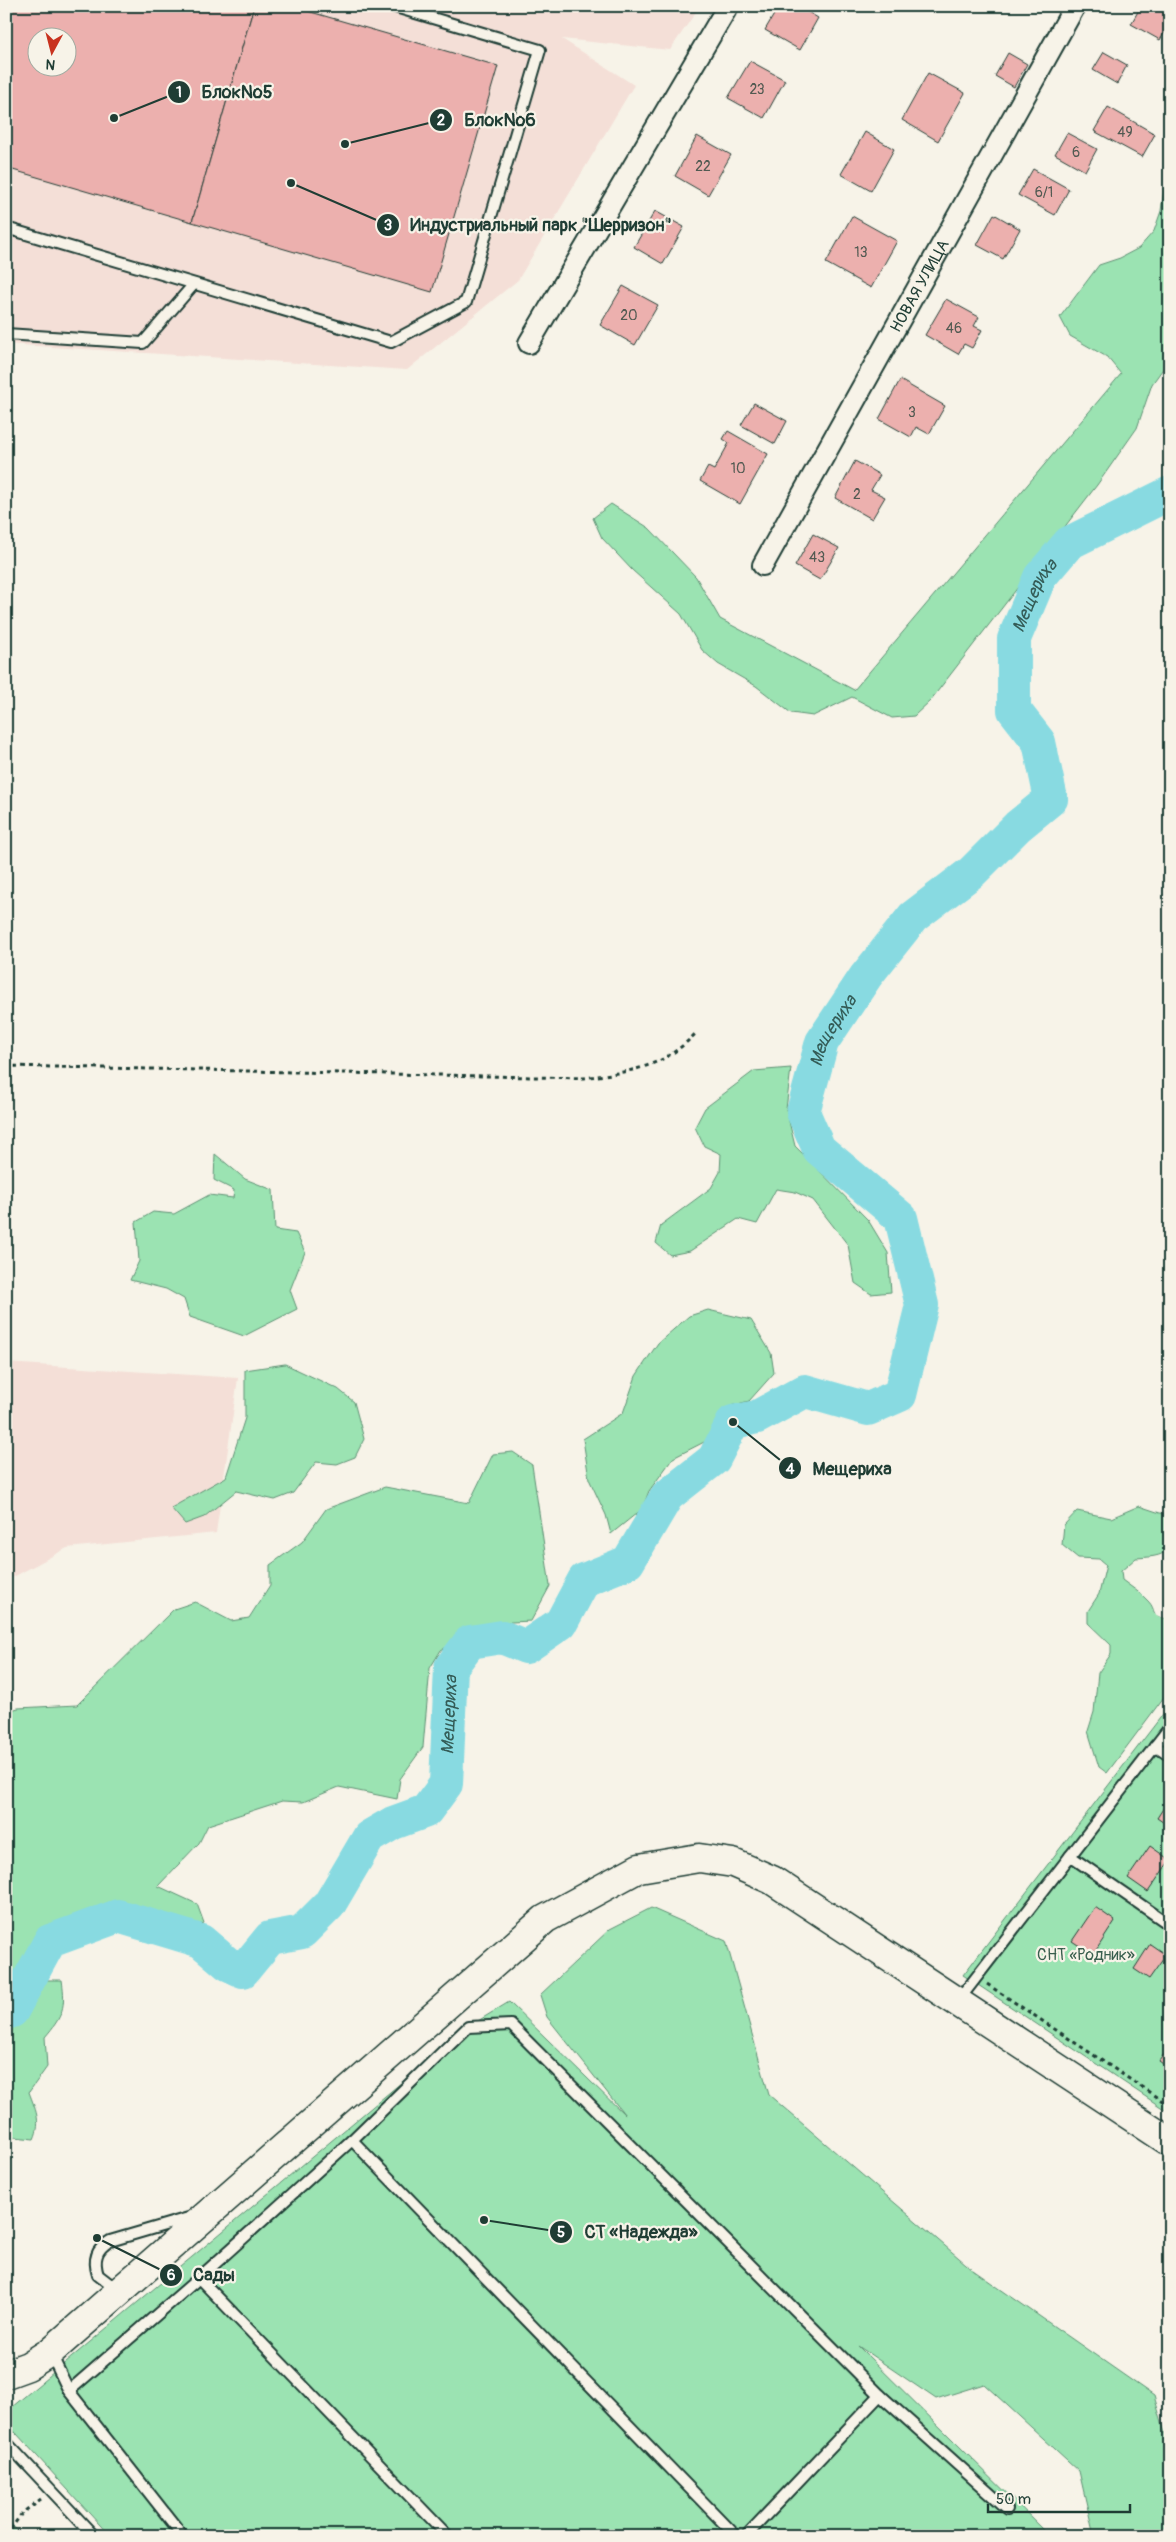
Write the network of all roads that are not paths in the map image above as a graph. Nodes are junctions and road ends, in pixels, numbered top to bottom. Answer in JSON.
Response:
{"nodes":[{"id":1,"x":392,"y":6,"type":"edge"},
{"id":2,"x":728,"y":6,"type":"edge"},
{"id":3,"x":1075,"y":6,"type":"edge"},
{"id":4,"x":6,"y":228,"type":"edge"},
{"id":5,"x":194,"y":284,"type":"junction"},
{"id":6,"x":6,"y":334,"type":"edge"},
{"id":7,"x":529,"y":343,"type":"dead end"},
{"id":8,"x":763,"y":565,"type":"dead end"},
{"id":9,"x":1170,"y":1728,"type":"edge"},
{"id":10,"x":1155,"y":1746,"type":"junction"},
{"id":11,"x":1170,"y":1756,"type":"edge"},
{"id":12,"x":1070,"y":1856,"type":"junction"},
{"id":13,"x":1170,"y":1925,"type":"edge"},
{"id":14,"x":958,"y":2001,"type":"junction"},
{"id":15,"x":352,"y":2140,"type":"junction"},
{"id":16,"x":1170,"y":2142,"type":"edge"},
{"id":17,"x":210,"y":2212,"type":"junction"},
{"id":18,"x":199,"y":2278,"type":"junction"},
{"id":19,"x":133,"y":2279,"type":"junction"},
{"id":20,"x":50,"y":2352,"type":"junction"},
{"id":21,"x":6,"y":2374,"type":"edge"},
{"id":22,"x":68,"y":2391,"type":"junction"},
{"id":23,"x":880,"y":2395,"type":"junction"},
{"id":24,"x":6,"y":2442,"type":"edge"},
{"id":25,"x":1007,"y":2509,"type":"dead end"},
{"id":26,"x":94,"y":2536,"type":"edge"},
{"id":27,"x":184,"y":2536,"type":"edge"},
{"id":28,"x":448,"y":2536,"type":"edge"},
{"id":29,"x":736,"y":2536,"type":"edge"},
{"id":30,"x":746,"y":2536,"type":"edge"}],
"edges":[{"from":1,"to":5,"type":"lane"},
{"from":2,"to":7,"type":"street"},
{"from":3,"to":8,"type":"street","name":"НОВАЯ УЛИЦА"},
{"from":4,"to":5,"type":"lane"},
{"from":5,"to":6,"type":"lane"},
{"from":9,"to":10,"type":"lane"},
{"from":10,"to":11,"type":"lane"},
{"from":10,"to":12,"type":"lane"},
{"from":12,"to":13,"type":"lane"},
{"from":12,"to":14,"type":"lane"},
{"from":14,"to":16,"type":"street"},
{"from":14,"to":17,"type":"street"},
{"from":15,"to":18,"type":"lane"},
{"from":15,"to":23,"type":"lane"},
{"from":15,"to":29,"type":"lane"},
{"from":17,"to":19,"type":"street"},
{"from":17,"to":19,"type":"lane"},
{"from":18,"to":22,"type":"lane"},
{"from":18,"to":28,"type":"lane"},
{"from":19,"to":20,"type":"street"},
{"from":20,"to":21,"type":"street"},
{"from":20,"to":22,"type":"lane"},
{"from":22,"to":27,"type":"lane"},
{"from":23,"to":25,"type":"lane"},
{"from":23,"to":30,"type":"lane"},
{"from":24,"to":26,"type":"lane"}]}
